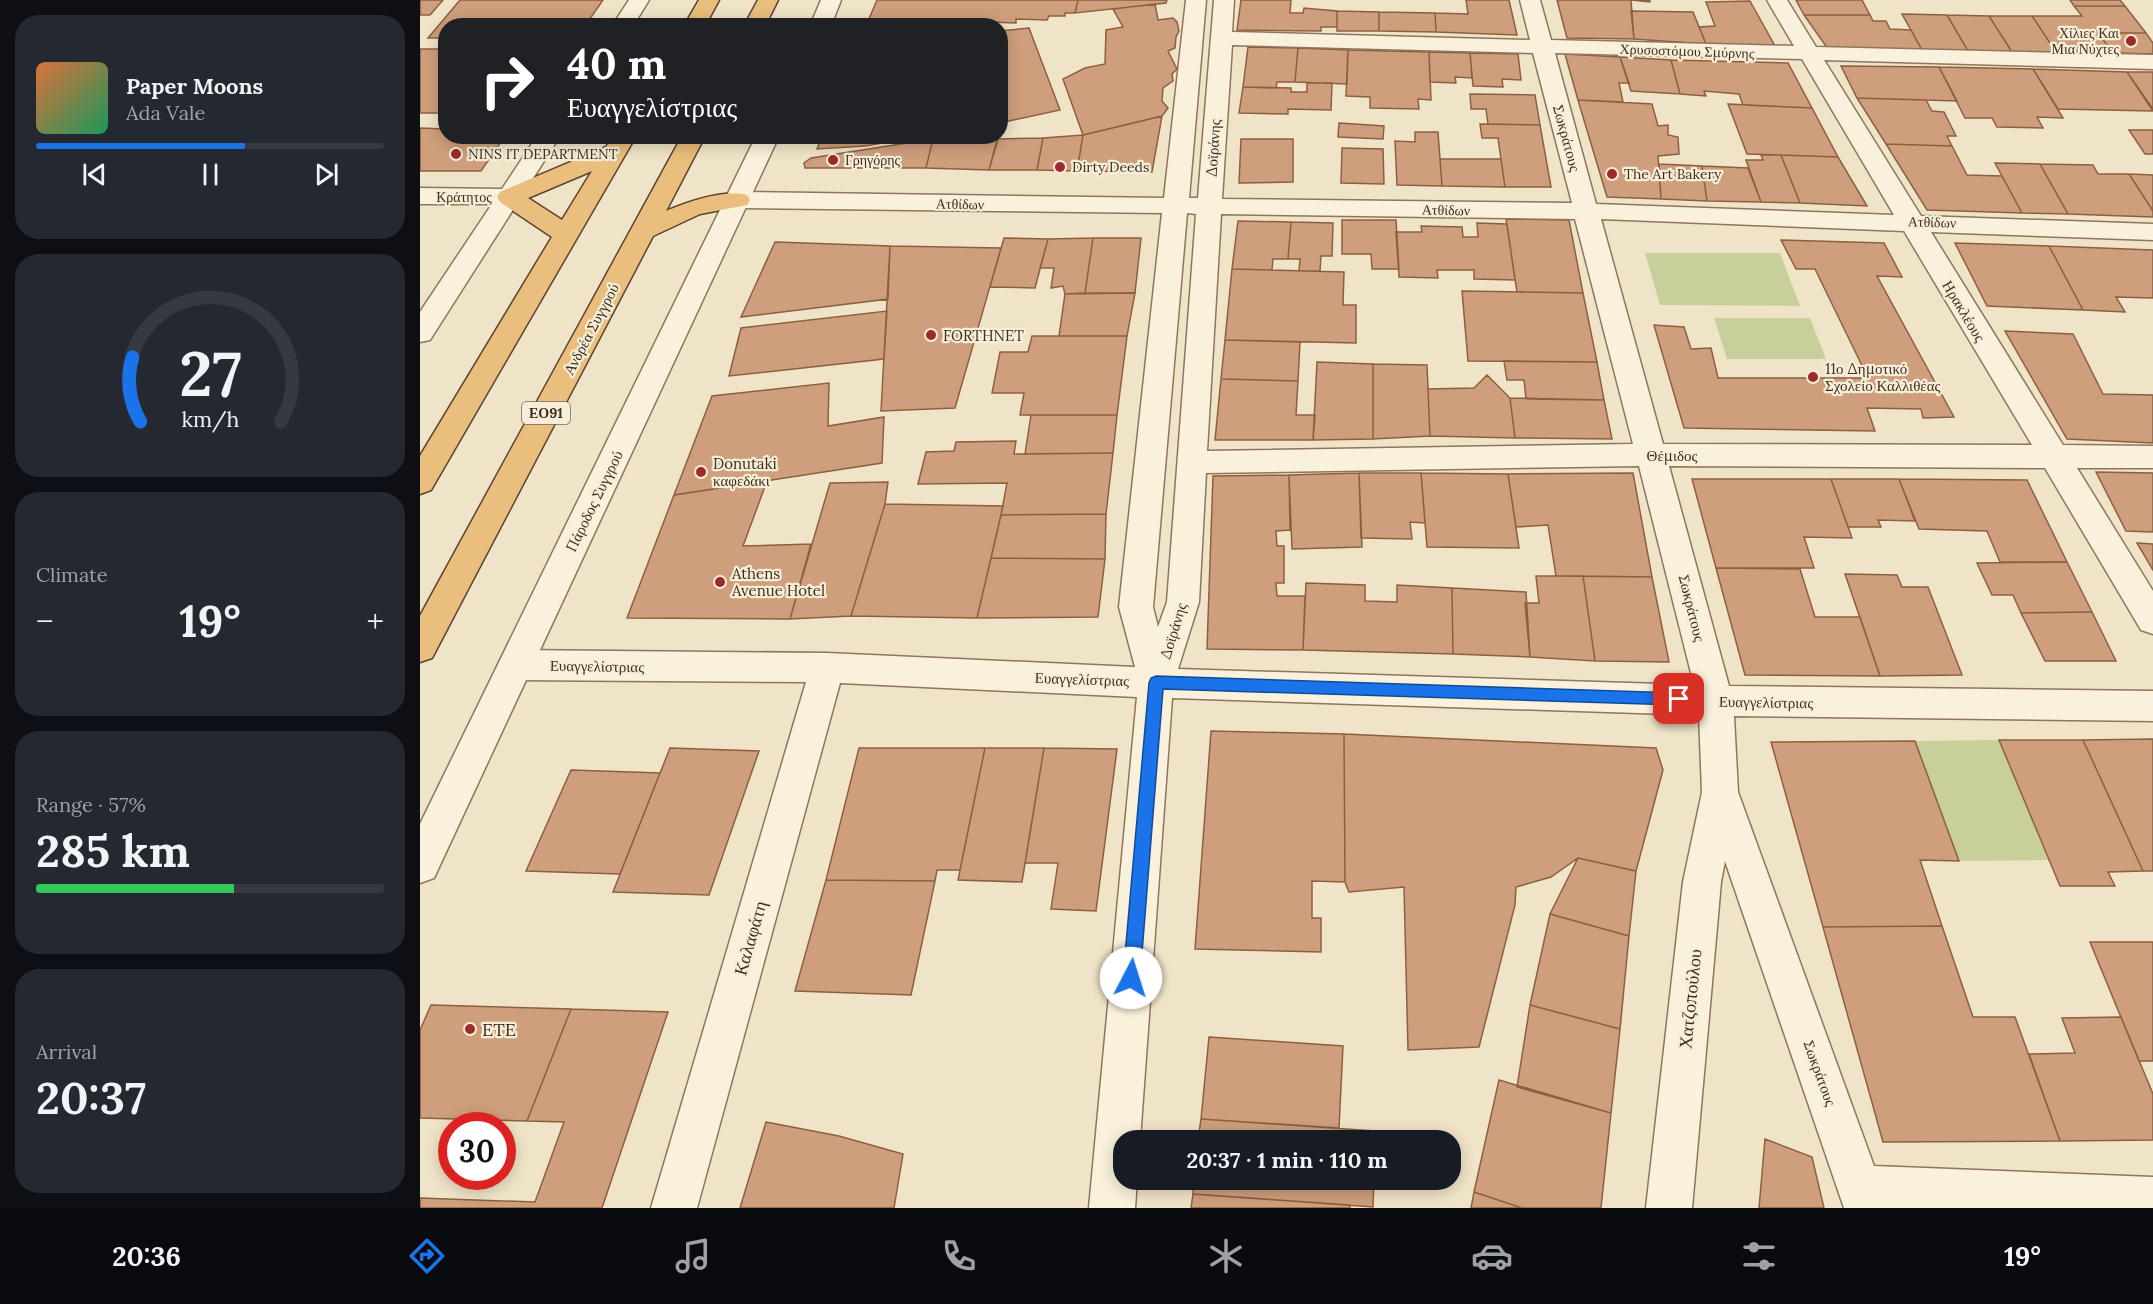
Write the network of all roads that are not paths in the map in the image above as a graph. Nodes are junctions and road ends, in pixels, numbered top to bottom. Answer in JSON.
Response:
{"nodes":[{"id":1,"x":639,"y":0,"type":"edge"},
{"id":2,"x":709,"y":0,"type":"edge"},
{"id":3,"x":768,"y":0,"type":"edge"},
{"id":4,"x":831,"y":0,"type":"edge"},
{"id":5,"x":1196,"y":0,"type":"edge"},
{"id":6,"x":1224,"y":0,"type":"edge"},
{"id":7,"x":1530,"y":0,"type":"edge"},
{"id":8,"x":1777,"y":0,"type":"edge"},
{"id":9,"x":627,"y":18,"type":"edge"},
{"id":10,"x":699,"y":18,"type":"edge"},
{"id":11,"x":758,"y":18,"type":"edge"},
{"id":12,"x":823,"y":18,"type":"edge"},
{"id":13,"x":1220,"y":38,"type":"junction"},
{"id":14,"x":1542,"y":46,"type":"junction"},
{"id":15,"x":1809,"y":55,"type":"junction"},
{"id":16,"x":2153,"y":62,"type":"edge"},
{"id":17,"x":544,"y":144,"type":"edge"},
{"id":18,"x":621,"y":144,"type":"edge"},
{"id":19,"x":690,"y":144,"type":"edge"},
{"id":20,"x":764,"y":144,"type":"edge"},
{"id":21,"x":672,"y":178,"type":"junction"},
{"id":22,"x":420,"y":196,"type":"edge"},
{"id":23,"x":509,"y":197,"type":"junction"},
{"id":24,"x":738,"y":200,"type":"junction"},
{"id":25,"x":1177,"y":207,"type":"junction"},
{"id":26,"x":1210,"y":207,"type":"junction"},
{"id":27,"x":1587,"y":211,"type":"junction"},
{"id":28,"x":1909,"y":221,"type":"junction"},
{"id":29,"x":645,"y":230,"type":"junction"},
{"id":30,"x":2153,"y":232,"type":"edge"},
{"id":31,"x":566,"y":234,"type":"junction"},
{"id":32,"x":420,"y":333,"type":"edge"},
{"id":33,"x":1652,"y":454,"type":"junction"},
{"id":34,"x":2052,"y":457,"type":"junction"},
{"id":35,"x":2153,"y":457,"type":"edge"},
{"id":36,"x":1191,"y":462,"type":"junction"},
{"id":37,"x":420,"y":482,"type":"edge"},
{"id":38,"x":2153,"y":620,"type":"edge"},
{"id":39,"x":420,"y":648,"type":"edge"},
{"id":40,"x":516,"y":665,"type":"junction"},
{"id":41,"x":827,"y":668,"type":"junction"},
{"id":42,"x":1156,"y":683,"type":"junction"},
{"id":43,"x":1716,"y":701,"type":"junction"},
{"id":44,"x":2153,"y":706,"type":"edge"},
{"id":45,"x":1720,"y":792,"type":"junction"},
{"id":46,"x":420,"y":865,"type":"edge"},
{"id":47,"x":1864,"y":1198,"type":"edge"},
{"id":48,"x":2153,"y":1200,"type":"edge"},
{"id":49,"x":674,"y":1208,"type":"edge"},
{"id":50,"x":1112,"y":1208,"type":"edge"},
{"id":51,"x":1668,"y":1208,"type":"edge"}],
"edges":[{"from":1,"to":9,"type":"street"},
{"from":2,"to":10,"type":"highway"},
{"from":3,"to":11,"type":"highway"},
{"from":4,"to":12,"type":"street"},
{"from":5,"to":25,"type":"street","name":"Δοϊράνης"},
{"from":6,"to":13,"type":"street","name":"Δοϊράνης"},
{"from":7,"to":14,"type":"street","name":"Σωκράτους"},
{"from":8,"to":15,"type":"street","name":"Ηρακλέους"},
{"from":13,"to":14,"type":"street","name":"Χρυσοστόμου Σμύρνης"},
{"from":13,"to":26,"type":"street","name":"Δοϊράνης"},
{"from":14,"to":15,"type":"street","name":"Χρυσοστόμου Σμύρνης"},
{"from":14,"to":27,"type":"street","name":"Σωκράτους"},
{"from":15,"to":16,"type":"street","name":"Χρυσοστόμου Σμύρνης"},
{"from":15,"to":28,"type":"street","name":"Ηρακλέους"},
{"from":17,"to":23,"type":"street"},
{"from":18,"to":23,"type":"highway"},
{"from":18,"to":31,"type":"highway"},
{"from":19,"to":21,"type":"highway","name":"Ανδρέα Συγγρού","number":"ΕΟ91"},
{"from":20,"to":24,"type":"street","name":"Πάροδος Συγγρού"},
{"from":21,"to":24,"type":"highway"},
{"from":21,"to":29,"type":"highway","name":"Ανδρέα Συγγρού","number":"ΕΟ91"},
{"from":22,"to":23,"type":"street","name":"Κράτητος"},
{"from":23,"to":31,"type":"highway"},
{"from":23,"to":32,"type":"street"},
{"from":24,"to":25,"type":"street","name":"Ατθίδων"},
{"from":24,"to":29,"type":"highway"},
{"from":24,"to":40,"type":"street","name":"Πάροδος Συγγρού"},
{"from":25,"to":26,"type":"street","name":"Ατθίδων"},
{"from":25,"to":42,"type":"street","name":"Δοϊράνης"},
{"from":26,"to":27,"type":"street","name":"Ατθίδων"},
{"from":26,"to":36,"type":"street","name":"Δοϊράνης"},
{"from":27,"to":28,"type":"street","name":"Ατθίδων"},
{"from":27,"to":33,"type":"street","name":"Σωκράτους"},
{"from":28,"to":30,"type":"street","name":"Ατθίδων"},
{"from":28,"to":34,"type":"street","name":"Ηρακλέους"},
{"from":29,"to":39,"type":"highway","name":"Ανδρέα Συγγρού","number":"ΕΟ91"},
{"from":31,"to":37,"type":"highway"},
{"from":33,"to":34,"type":"street","name":"Θέμιδος"},
{"from":33,"to":36,"type":"street","name":"Θέμιδος"},
{"from":33,"to":43,"type":"street","name":"Σωκράτους"},
{"from":34,"to":35,"type":"street","name":"Θέμιδος"},
{"from":34,"to":38,"type":"street","name":"Ηρακλέους"},
{"from":36,"to":42,"type":"street","name":"Δοϊράνης"},
{"from":40,"to":41,"type":"street","name":"Ευαγγελίστριας"},
{"from":40,"to":46,"type":"street","name":"Πάροδος Συγγρού"},
{"from":41,"to":42,"type":"street","name":"Ευαγγελίστριας"},
{"from":41,"to":49,"type":"street","name":"Καλαφάτη"},
{"from":42,"to":43,"type":"street","name":"Ευαγγελίστριας"},
{"from":42,"to":50,"type":"street"},
{"from":43,"to":44,"type":"street","name":"Ευαγγελίστριας"},
{"from":43,"to":45,"type":"street","name":"Σωκράτους"},
{"from":45,"to":47,"type":"street","name":"Σωκράτους"},
{"from":45,"to":51,"type":"street","name":"Χατζοπούλου"},
{"from":47,"to":48,"type":"street"}]}
